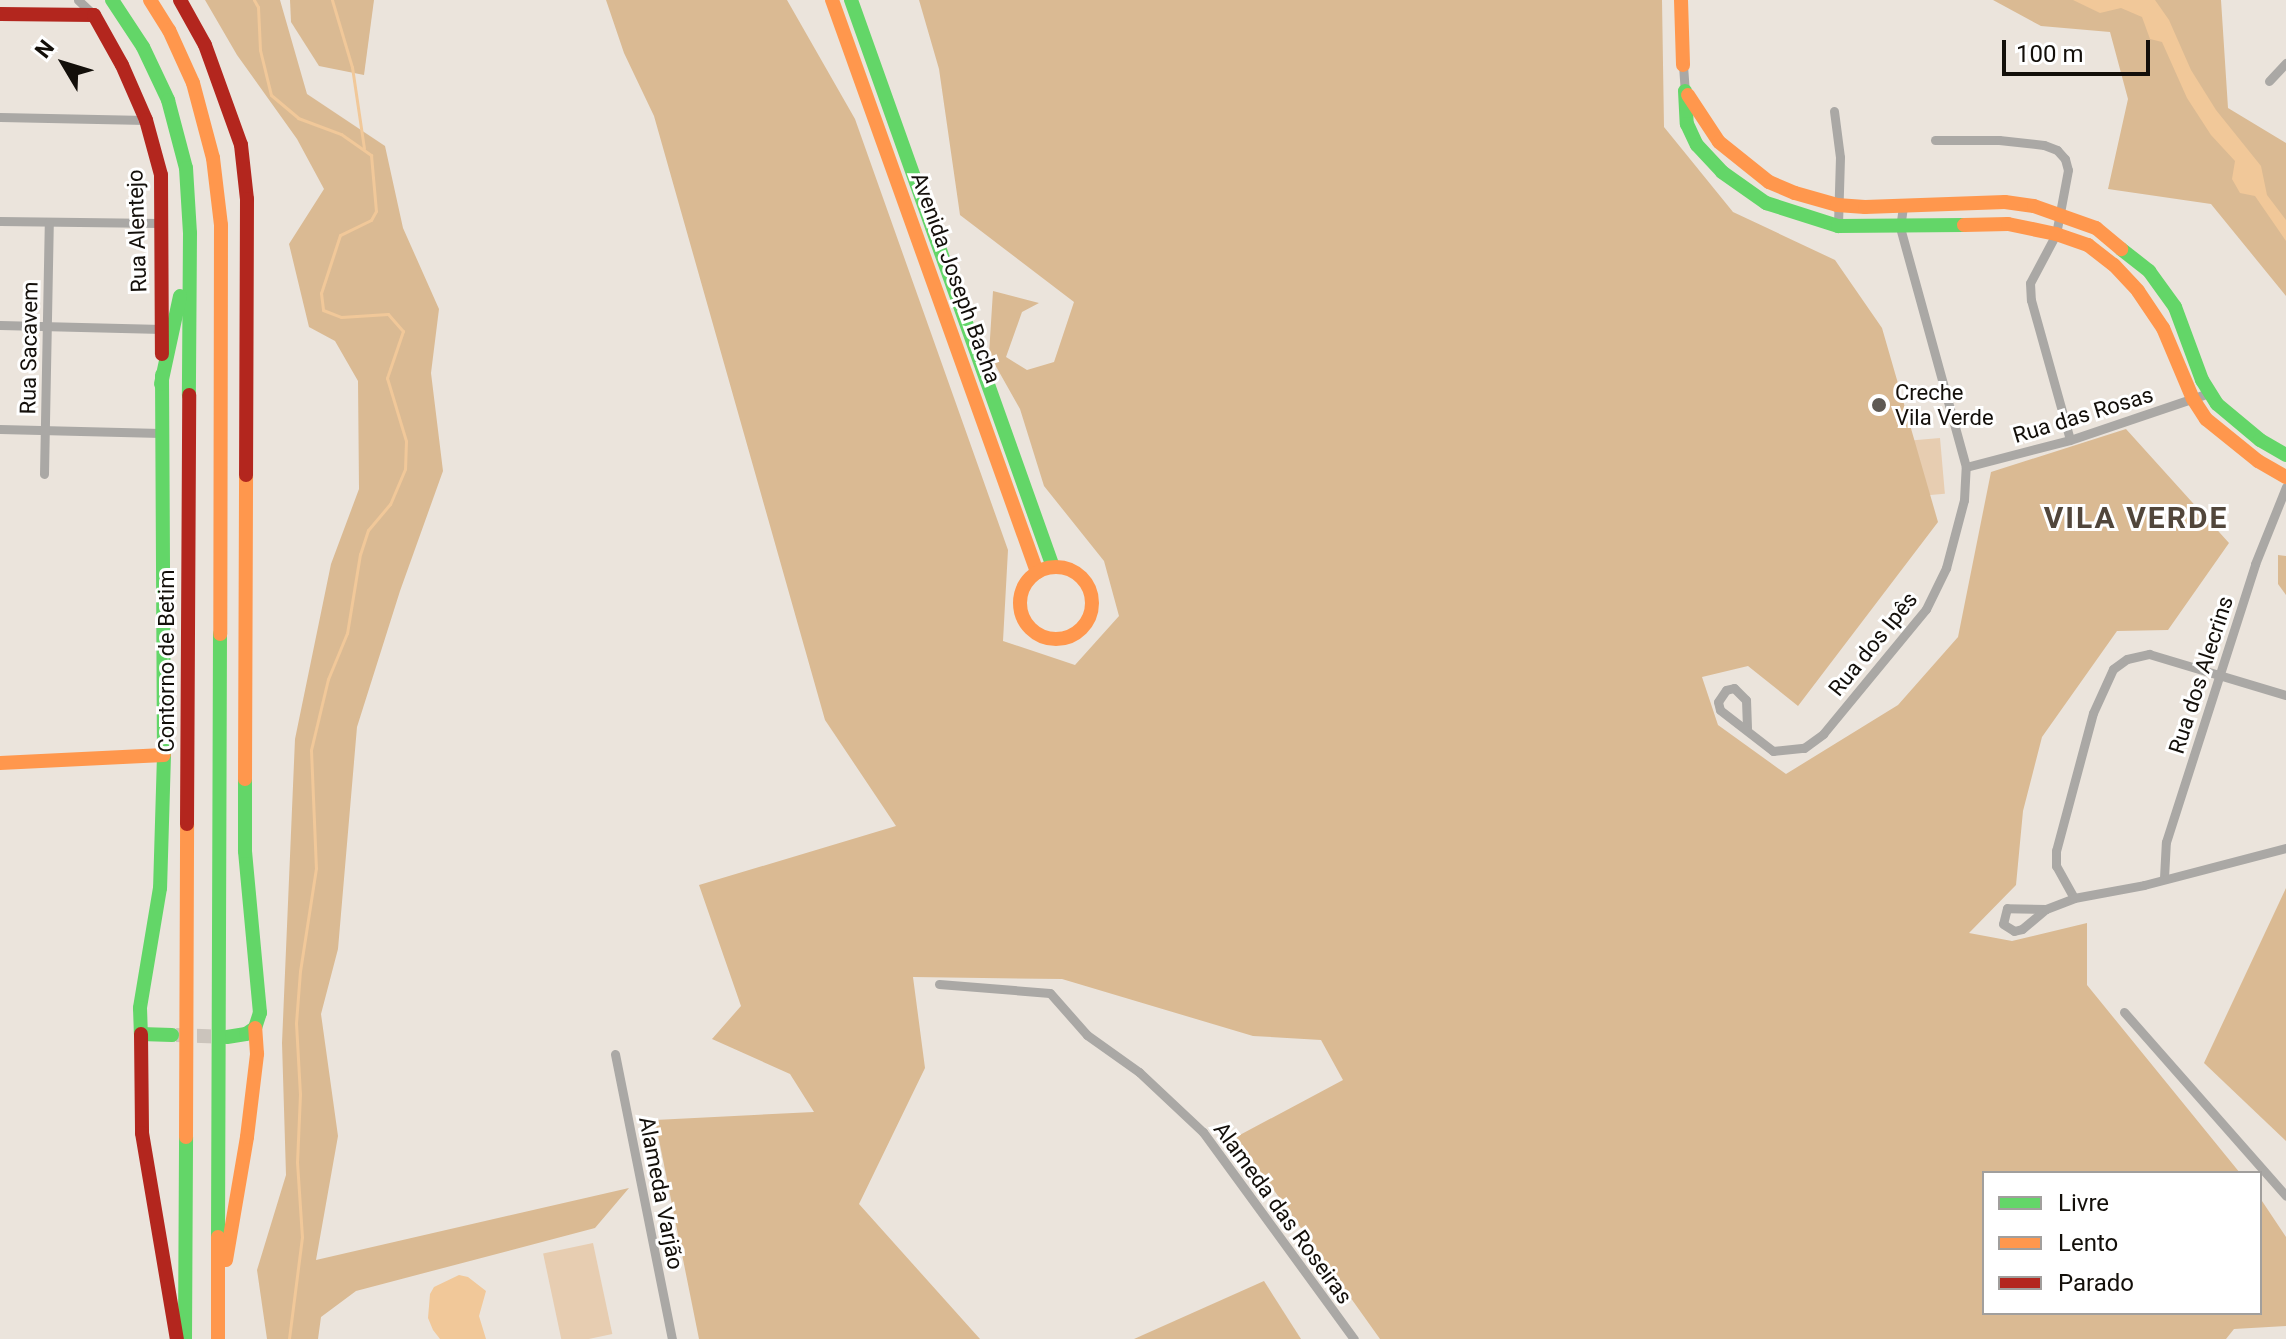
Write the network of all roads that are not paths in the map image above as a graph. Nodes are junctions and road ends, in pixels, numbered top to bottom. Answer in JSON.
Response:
{"nodes":[{"id":1,"x":78,"y":0,"type":"edge"},
{"id":2,"x":112,"y":0,"type":"edge"},
{"id":3,"x":150,"y":0,"type":"edge"},
{"id":4,"x":180,"y":0,"type":"edge"},
{"id":5,"x":832,"y":0,"type":"edge"},
{"id":6,"x":851,"y":0,"type":"edge"},
{"id":7,"x":1681,"y":0,"type":"edge"},
{"id":8,"x":0,"y":14,"type":"edge"},
{"id":9,"x":94,"y":15,"type":"junction"},
{"id":10,"x":2286,"y":63,"type":"edge"},
{"id":11,"x":1683,"y":65,"type":"joint"},
{"id":12,"x":2269,"y":81,"type":"dead end"},
{"id":13,"x":1685,"y":91,"type":"junction"},
{"id":14,"x":1834,"y":111,"type":"dead end"},
{"id":15,"x":0,"y":117,"type":"edge"},
{"id":16,"x":146,"y":120,"type":"junction"},
{"id":17,"x":178,"y":137,"type":"junction"},
{"id":18,"x":1935,"y":140,"type":"dead end"},
{"id":19,"x":1837,"y":205,"type":"junction"},
{"id":20,"x":1903,"y":206,"type":"junction"},
{"id":21,"x":2060,"y":213,"type":"junction"},
{"id":22,"x":0,"y":221,"type":"edge"},
{"id":23,"x":49,"y":222,"type":"junction"},
{"id":24,"x":159,"y":223,"type":"junction"},
{"id":25,"x":1838,"y":226,"type":"junction"},
{"id":26,"x":1900,"y":228,"type":"junction"},
{"id":27,"x":2056,"y":234,"type":"junction"},
{"id":28,"x":0,"y":325,"type":"edge"},
{"id":29,"x":48,"y":327,"type":"junction"},
{"id":30,"x":162,"y":329,"type":"junction"},
{"id":31,"x":161,"y":384,"type":"junction"},
{"id":32,"x":2209,"y":393,"type":"junction"},
{"id":33,"x":2193,"y":399,"type":"junction"},
{"id":34,"x":0,"y":429,"type":"edge"},
{"id":35,"x":45,"y":430,"type":"junction"},
{"id":36,"x":161,"y":433,"type":"junction"},
{"id":37,"x":2070,"y":440,"type":"junction"},
{"id":38,"x":2286,"y":455,"type":"edge"},
{"id":39,"x":1966,"y":467,"type":"junction"},
{"id":40,"x":44,"y":474,"type":"dead end"},
{"id":41,"x":2286,"y":477,"type":"edge"},
{"id":42,"x":2286,"y":487,"type":"edge"},
{"id":43,"x":1053,"y":567,"type":"junction"},
{"id":44,"x":1037,"y":572,"type":"junction"},
{"id":45,"x":2222,"y":674,"type":"junction"},
{"id":46,"x":2286,"y":695,"type":"edge"},
{"id":47,"x":1747,"y":728,"type":"dead end"},
{"id":48,"x":164,"y":755,"type":"junction"},
{"id":49,"x":0,"y":763,"type":"edge"},
{"id":50,"x":2286,"y":848,"type":"edge"},
{"id":51,"x":2164,"y":878,"type":"junction"},
{"id":52,"x":2074,"y":898,"type":"junction"},
{"id":53,"x":2046,"y":909,"type":"dead end"},
{"id":54,"x":939,"y":984,"type":"dead end"},
{"id":55,"x":2124,"y":1012,"type":"dead end"},
{"id":56,"x":255,"y":1028,"type":"junction"},
{"id":57,"x":141,"y":1034,"type":"junction"},
{"id":58,"x":172,"y":1035,"type":"tunnel mouth"},
{"id":59,"x":227,"y":1037,"type":"tunnel mouth"},
{"id":60,"x":615,"y":1054,"type":"dead end"},
{"id":61,"x":2286,"y":1196,"type":"edge"},
{"id":62,"x":218,"y":1307,"type":"junction"},
{"id":63,"x":177,"y":1339,"type":"edge"},
{"id":64,"x":185,"y":1339,"type":"edge"},
{"id":65,"x":218,"y":1339,"type":"edge"},
{"id":66,"x":672,"y":1339,"type":"edge"},
{"id":67,"x":1354,"y":1339,"type":"edge"}],
"edges":[{"from":1,"to":9,"type":"street","name":"Rua Alentejo"},
{"from":2,"to":17,"type":"main road","name":"Contorno de Betim"},
{"from":3,"to":62,"type":"main road"},
{"from":4,"to":56,"type":"main road"},
{"from":5,"to":44,"type":"main road","name":"Avenida Joseph Bacha"},
{"from":6,"to":43,"type":"main road","name":"Avenida Joseph Bacha"},
{"from":7,"to":11,"type":"main road"},
{"from":8,"to":9,"type":"main road"},
{"from":9,"to":16,"type":"main road","name":"Rua Alentejo"},
{"from":10,"to":12,"type":"street"},
{"from":11,"to":13,"type":"street"},
{"from":13,"to":19,"type":"main road"},
{"from":13,"to":25,"type":"main road"},
{"from":14,"to":19,"type":"street"},
{"from":15,"to":16,"type":"street"},
{"from":16,"to":24,"type":"main road","name":"Rua Alentejo"},
{"from":17,"to":31,"type":"main road"},
{"from":17,"to":64,"type":"main road","name":"Contorno de Betim"},
{"from":18,"to":21,"type":"street"},
{"from":19,"to":20,"type":"main road"},
{"from":19,"to":25,"type":"street"},
{"from":20,"to":21,"type":"main road"},
{"from":20,"to":26,"type":"street","name":"Rua dos Ipês"},
{"from":21,"to":27,"type":"street"},
{"from":21,"to":32,"type":"main road"},
{"from":22,"to":23,"type":"street"},
{"from":23,"to":24,"type":"street"},
{"from":23,"to":29,"type":"street","name":"Rua Sacavem"},
{"from":24,"to":30,"type":"main road","name":"Rua Alentejo"},
{"from":25,"to":26,"type":"main road"},
{"from":26,"to":27,"type":"main road"},
{"from":26,"to":39,"type":"street","name":"Rua dos Ipês"},
{"from":27,"to":33,"type":"main road"},
{"from":27,"to":37,"type":"street"},
{"from":28,"to":29,"type":"street"},
{"from":29,"to":30,"type":"street"},
{"from":29,"to":35,"type":"street","name":"Rua Sacavem"},
{"from":30,"to":31,"type":"main road","name":"Rua Alentejo"},
{"from":31,"to":36,"type":"main road","name":"Rua Alentejo"},
{"from":32,"to":33,"type":"street","name":"Rua das Rosas"},
{"from":32,"to":38,"type":"main road"},
{"from":33,"to":37,"type":"street","name":"Rua das Rosas"},
{"from":33,"to":41,"type":"main road"},
{"from":34,"to":35,"type":"street"},
{"from":35,"to":36,"type":"street"},
{"from":35,"to":40,"type":"street","name":"Rua Sacavem"},
{"from":36,"to":48,"type":"main road","name":"Rua Alentejo"},
{"from":37,"to":39,"type":"street","name":"Rua das Rosas"},
{"from":39,"to":47,"type":"street","name":"Rua dos Ipês"},
{"from":42,"to":45,"type":"street","name":"Rua dos Alecrins"},
{"from":43,"to":44,"type":"main road"},
{"from":43,"to":44,"type":"main road"},
{"from":45,"to":46,"type":"street"},
{"from":45,"to":51,"type":"street","name":"Rua dos Alecrins"},
{"from":45,"to":52,"type":"street"},
{"from":48,"to":49,"type":"main road"},
{"from":48,"to":57,"type":"main road","name":"Rua Alentejo"},
{"from":50,"to":51,"type":"street"},
{"from":51,"to":52,"type":"street"},
{"from":52,"to":53,"type":"street"},
{"from":54,"to":67,"type":"street","name":"Alameda das Roseiras"},
{"from":55,"to":61,"type":"street"},
{"from":56,"to":59,"type":"main road"},
{"from":56,"to":62,"type":"main road"},
{"from":57,"to":58,"type":"main road"},
{"from":57,"to":63,"type":"main road","name":"Rua Alentejo"},
{"from":60,"to":66,"type":"street","name":"Alameda Varjão"},
{"from":62,"to":65,"type":"main road"}]}
